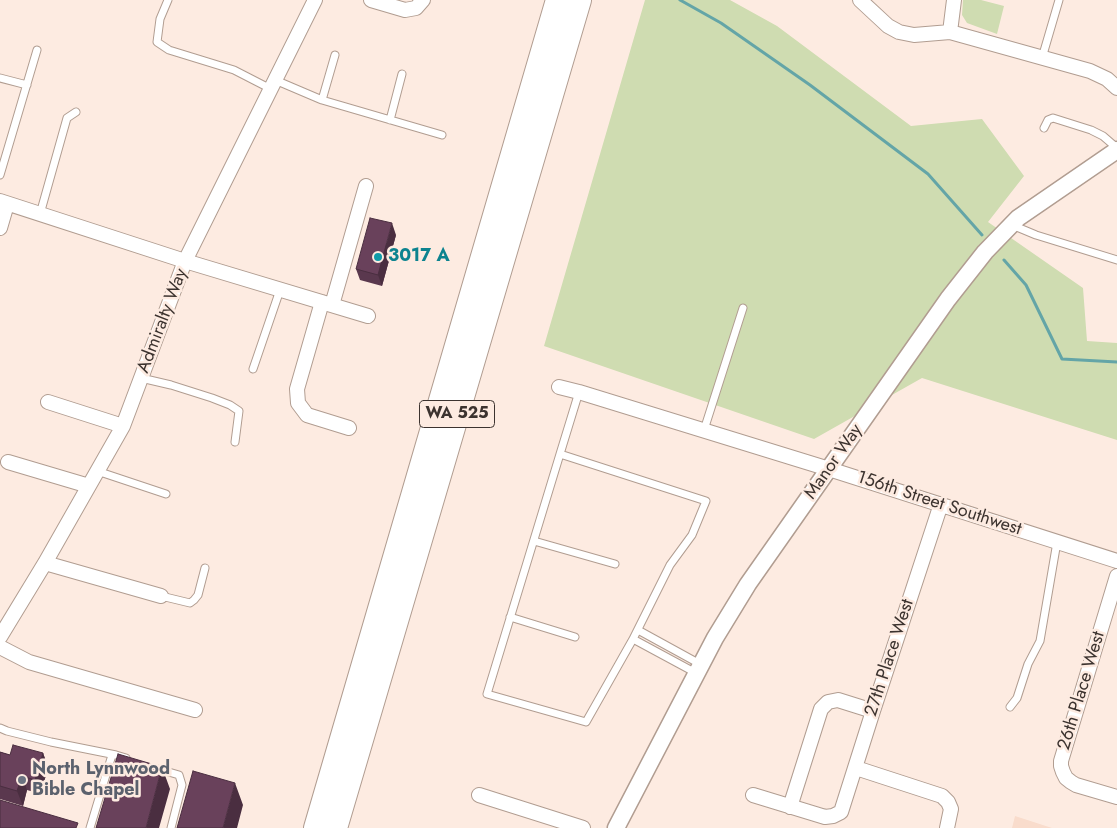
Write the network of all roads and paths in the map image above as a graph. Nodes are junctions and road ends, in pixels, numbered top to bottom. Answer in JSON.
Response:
{"nodes":[{"id":1,"x":315,"y":0,"type":"edge"},
{"id":2,"x":371,"y":0,"type":"edge"},
{"id":3,"x":558,"y":0,"type":"edge"},
{"id":4,"x":579,"y":0,"type":"edge"},
{"id":5,"x":860,"y":0,"type":"edge"},
{"id":6,"x":954,"y":0,"type":"edge"},
{"id":7,"x":1059,"y":0,"type":"edge"},
{"id":8,"x":165,"y":1,"type":"edge"},
{"id":9,"x":419,"y":4,"type":"edge"},
{"id":10,"x":950,"y":32,"type":"junction"},
{"id":11,"x":38,"y":50,"type":"dead end"},
{"id":12,"x":334,"y":55,"type":"dead end"},
{"id":13,"x":1042,"y":58,"type":"junction"},
{"id":14,"x":402,"y":74,"type":"dead end"},
{"id":15,"x":0,"y":78,"type":"edge"},
{"id":16,"x":27,"y":85,"type":"junction"},
{"id":17,"x":273,"y":85,"type":"junction"},
{"id":18,"x":1117,"y":88,"type":"edge"},
{"id":19,"x":322,"y":100,"type":"junction"},
{"id":20,"x":76,"y":112,"type":"dead end"},
{"id":21,"x":390,"y":120,"type":"junction"},
{"id":22,"x":1044,"y":128,"type":"dead end"},
{"id":23,"x":442,"y":135,"type":"dead end"},
{"id":24,"x":1117,"y":149,"type":"edge"},
{"id":25,"x":0,"y":174,"type":"edge"},
{"id":26,"x":366,"y":186,"type":"dead end"},
{"id":27,"x":4,"y":202,"type":"edge"},
{"id":28,"x":40,"y":214,"type":"junction"},
{"id":29,"x":1012,"y":224,"type":"junction"},
{"id":30,"x":0,"y":228,"type":"edge"},
{"id":31,"x":1117,"y":260,"type":"edge"},
{"id":32,"x":185,"y":261,"type":"junction"},
{"id":33,"x":280,"y":290,"type":"junction"},
{"id":34,"x":327,"y":304,"type":"junction"},
{"id":35,"x":743,"y":308,"type":"dead end"},
{"id":36,"x":368,"y":316,"type":"dead end"},
{"id":37,"x":253,"y":369,"type":"dead end"},
{"id":38,"x":141,"y":378,"type":"junction"},
{"id":39,"x":559,"y":387,"type":"dead end"},
{"id":40,"x":579,"y":392,"type":"junction"},
{"id":41,"x":48,"y":402,"type":"dead end"},
{"id":42,"x":123,"y":426,"type":"junction"},
{"id":43,"x":349,"y":428,"type":"dead end"},
{"id":44,"x":704,"y":430,"type":"junction"},
{"id":45,"x":235,"y":442,"type":"dead end"},
{"id":46,"x":560,"y":454,"type":"junction"},
{"id":47,"x":8,"y":462,"type":"dead end"},
{"id":48,"x":829,"y":469,"type":"junction"},
{"id":49,"x":97,"y":471,"type":"junction"},
{"id":50,"x":90,"y":486,"type":"junction"},
{"id":51,"x":166,"y":494,"type":"dead end"},
{"id":52,"x":941,"y":504,"type":"junction"},
{"id":53,"x":534,"y":541,"type":"junction"},
{"id":54,"x":1057,"y":542,"type":"junction"},
{"id":55,"x":1117,"y":561,"type":"edge"},
{"id":56,"x":45,"y":563,"type":"junction"},
{"id":57,"x":615,"y":564,"type":"dead end"},
{"id":58,"x":205,"y":568,"type":"dead end"},
{"id":59,"x":1117,"y":576,"type":"edge"},
{"id":60,"x":161,"y":596,"type":"joint"},
{"id":61,"x":510,"y":618,"type":"junction"},
{"id":62,"x":638,"y":630,"type":"junction"},
{"id":63,"x":574,"y":636,"type":"dead end"},
{"id":64,"x":0,"y":637,"type":"edge"},
{"id":65,"x":633,"y":639,"type":"junction"},
{"id":66,"x":0,"y":647,"type":"edge"},
{"id":67,"x":698,"y":668,"type":"junction"},
{"id":68,"x":1010,"y":707,"type":"dead end"},
{"id":69,"x":195,"y":710,"type":"dead end"},
{"id":70,"x":872,"y":711,"type":"junction"},
{"id":71,"x":0,"y":728,"type":"edge"},
{"id":72,"x":112,"y":754,"type":"junction"},
{"id":73,"x":134,"y":761,"type":"edge"},
{"id":74,"x":152,"y":766,"type":"edge"},
{"id":75,"x":856,"y":768,"type":"junction"},
{"id":76,"x":479,"y":795,"type":"dead end"},
{"id":77,"x":753,"y":795,"type":"dead end"},
{"id":78,"x":1117,"y":797,"type":"edge"},
{"id":79,"x":790,"y":807,"type":"junction"},
{"id":80,"x":90,"y":828,"type":"edge"},
{"id":81,"x":171,"y":828,"type":"edge"},
{"id":82,"x":316,"y":828,"type":"edge"},
{"id":83,"x":335,"y":828,"type":"edge"},
{"id":84,"x":583,"y":828,"type":"edge"},
{"id":85,"x":616,"y":828,"type":"edge"},
{"id":86,"x":947,"y":828,"type":"edge"}],
"edges":[{"from":1,"to":17,"type":"street","name":"Admiralty Way"},
{"from":2,"to":9,"type":"street"},
{"from":3,"to":82,"type":"highway","number":"WA 525"},
{"from":4,"to":83,"type":"highway","number":"WA 525"},
{"from":5,"to":10,"type":"street"},
{"from":6,"to":10,"type":"street"},
{"from":7,"to":13,"type":"lane"},
{"from":8,"to":17,"type":"lane"},
{"from":10,"to":13,"type":"street"},
{"from":11,"to":16,"type":"lane"},
{"from":12,"to":19,"type":"lane"},
{"from":13,"to":18,"type":"street"},
{"from":14,"to":21,"type":"lane"},
{"from":15,"to":16,"type":"lane"},
{"from":16,"to":25,"type":"lane"},
{"from":17,"to":19,"type":"lane"},
{"from":17,"to":32,"type":"street","name":"Admiralty Way"},
{"from":19,"to":21,"type":"lane"},
{"from":20,"to":28,"type":"lane"},
{"from":21,"to":23,"type":"lane"},
{"from":22,"to":24,"type":"lane"},
{"from":24,"to":29,"type":"street","name":"Manor Way"},
{"from":26,"to":34,"type":"street"},
{"from":27,"to":28,"type":"street"},
{"from":27,"to":30,"type":"street"},
{"from":28,"to":32,"type":"street"},
{"from":29,"to":31,"type":"lane"},
{"from":29,"to":48,"type":"street","name":"Manor Way"},
{"from":32,"to":33,"type":"street"},
{"from":32,"to":38,"type":"street","name":"Admiralty Way"},
{"from":33,"to":34,"type":"street"},
{"from":33,"to":37,"type":"lane"},
{"from":34,"to":36,"type":"street"},
{"from":34,"to":43,"type":"street"},
{"from":35,"to":44,"type":"lane"},
{"from":38,"to":42,"type":"street","name":"Admiralty Way"},
{"from":38,"to":45,"type":"lane"},
{"from":39,"to":40,"type":"street","name":"156th Street Southwest"},
{"from":40,"to":44,"type":"street","name":"156th Street Southwest"},
{"from":40,"to":46,"type":"lane"},
{"from":41,"to":42,"type":"street"},
{"from":42,"to":49,"type":"street","name":"Admiralty Way"},
{"from":44,"to":48,"type":"street","name":"156th Street Southwest"},
{"from":46,"to":53,"type":"lane"},
{"from":46,"to":62,"type":"lane"},
{"from":47,"to":50,"type":"street"},
{"from":48,"to":52,"type":"street","name":"156th Street Southwest"},
{"from":48,"to":67,"type":"street","name":"Manor Way"},
{"from":49,"to":50,"type":"street","name":"Admiralty Way"},
{"from":49,"to":51,"type":"lane"},
{"from":50,"to":56,"type":"street","name":"Admiralty Way"},
{"from":52,"to":54,"type":"street","name":"156th Street Southwest"},
{"from":52,"to":70,"type":"street","name":"27th Place West"},
{"from":53,"to":57,"type":"lane"},
{"from":53,"to":61,"type":"lane"},
{"from":54,"to":55,"type":"street","name":"156th Street Southwest"},
{"from":54,"to":68,"type":"lane"},
{"from":56,"to":60,"type":"street"},
{"from":56,"to":64,"type":"street","name":"Admiralty Way"},
{"from":58,"to":60,"type":"lane"},
{"from":59,"to":78,"type":"street","name":"26th Place West"},
{"from":61,"to":63,"type":"lane"},
{"from":61,"to":65,"type":"lane"},
{"from":62,"to":65,"type":"lane"},
{"from":62,"to":67,"type":"lane"},
{"from":65,"to":67,"type":"lane"},
{"from":66,"to":69,"type":"street"},
{"from":67,"to":85,"type":"street","name":"Manor Way"},
{"from":70,"to":75,"type":"street","name":"27th Place West"},
{"from":70,"to":79,"type":"street"},
{"from":71,"to":72,"type":"lane"},
{"from":72,"to":73,"type":"lane"},
{"from":72,"to":80,"type":"lane"},
{"from":74,"to":81,"type":"lane"},
{"from":75,"to":79,"type":"street","name":"27th Place West"},
{"from":75,"to":86,"type":"street"},
{"from":76,"to":84,"type":"street"},
{"from":77,"to":79,"type":"street"}]}
